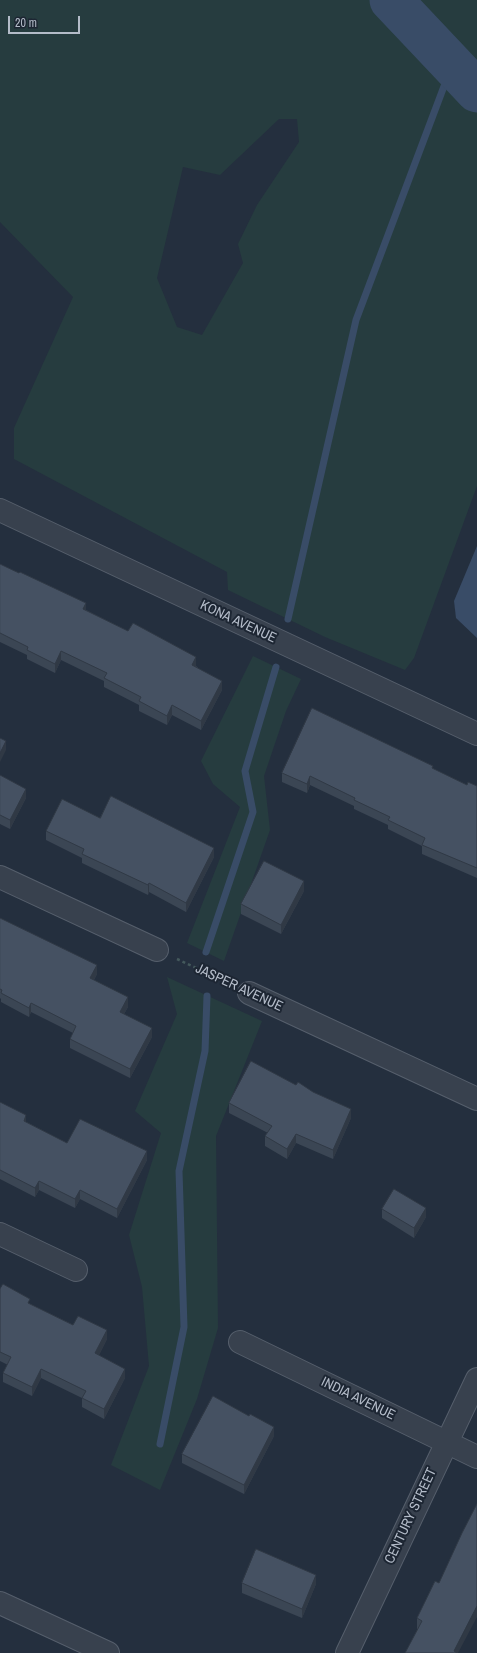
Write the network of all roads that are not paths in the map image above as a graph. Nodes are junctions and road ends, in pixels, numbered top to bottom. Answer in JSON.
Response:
{"nodes":[{"id":1,"x":0,"y":510,"type":"edge"},
{"id":2,"x":477,"y":734,"type":"edge"},
{"id":3,"x":0,"y":876,"type":"edge"},
{"id":4,"x":157,"y":950,"type":"road end"},
{"id":5,"x":249,"y":993,"type":"road end"},
{"id":6,"x":477,"y":1099,"type":"edge"},
{"id":7,"x":0,"y":1234,"type":"edge"},
{"id":8,"x":76,"y":1270,"type":"dead end"},
{"id":9,"x":240,"y":1342,"type":"dead end"},
{"id":10,"x":477,"y":1379,"type":"edge"},
{"id":11,"x":446,"y":1442,"type":"junction"},
{"id":12,"x":477,"y":1456,"type":"edge"},
{"id":13,"x":0,"y":1603,"type":"edge"},
{"id":14,"x":108,"y":1653,"type":"edge"},
{"id":15,"x":347,"y":1653,"type":"edge"}],
"edges":[{"from":1,"to":2,"type":"street","name":"KONA AVENUE"},
{"from":3,"to":4,"type":"street"},
{"from":5,"to":6,"type":"street","name":"JASPER AVENUE"},
{"from":7,"to":8,"type":"street"},
{"from":9,"to":11,"type":"street","name":"INDIA AVENUE"},
{"from":10,"to":11,"type":"street","name":"CENTURY STREET"},
{"from":11,"to":12,"type":"street","name":"INDIA AVENUE"},
{"from":11,"to":15,"type":"street","name":"CENTURY STREET"},
{"from":13,"to":14,"type":"street"}]}
